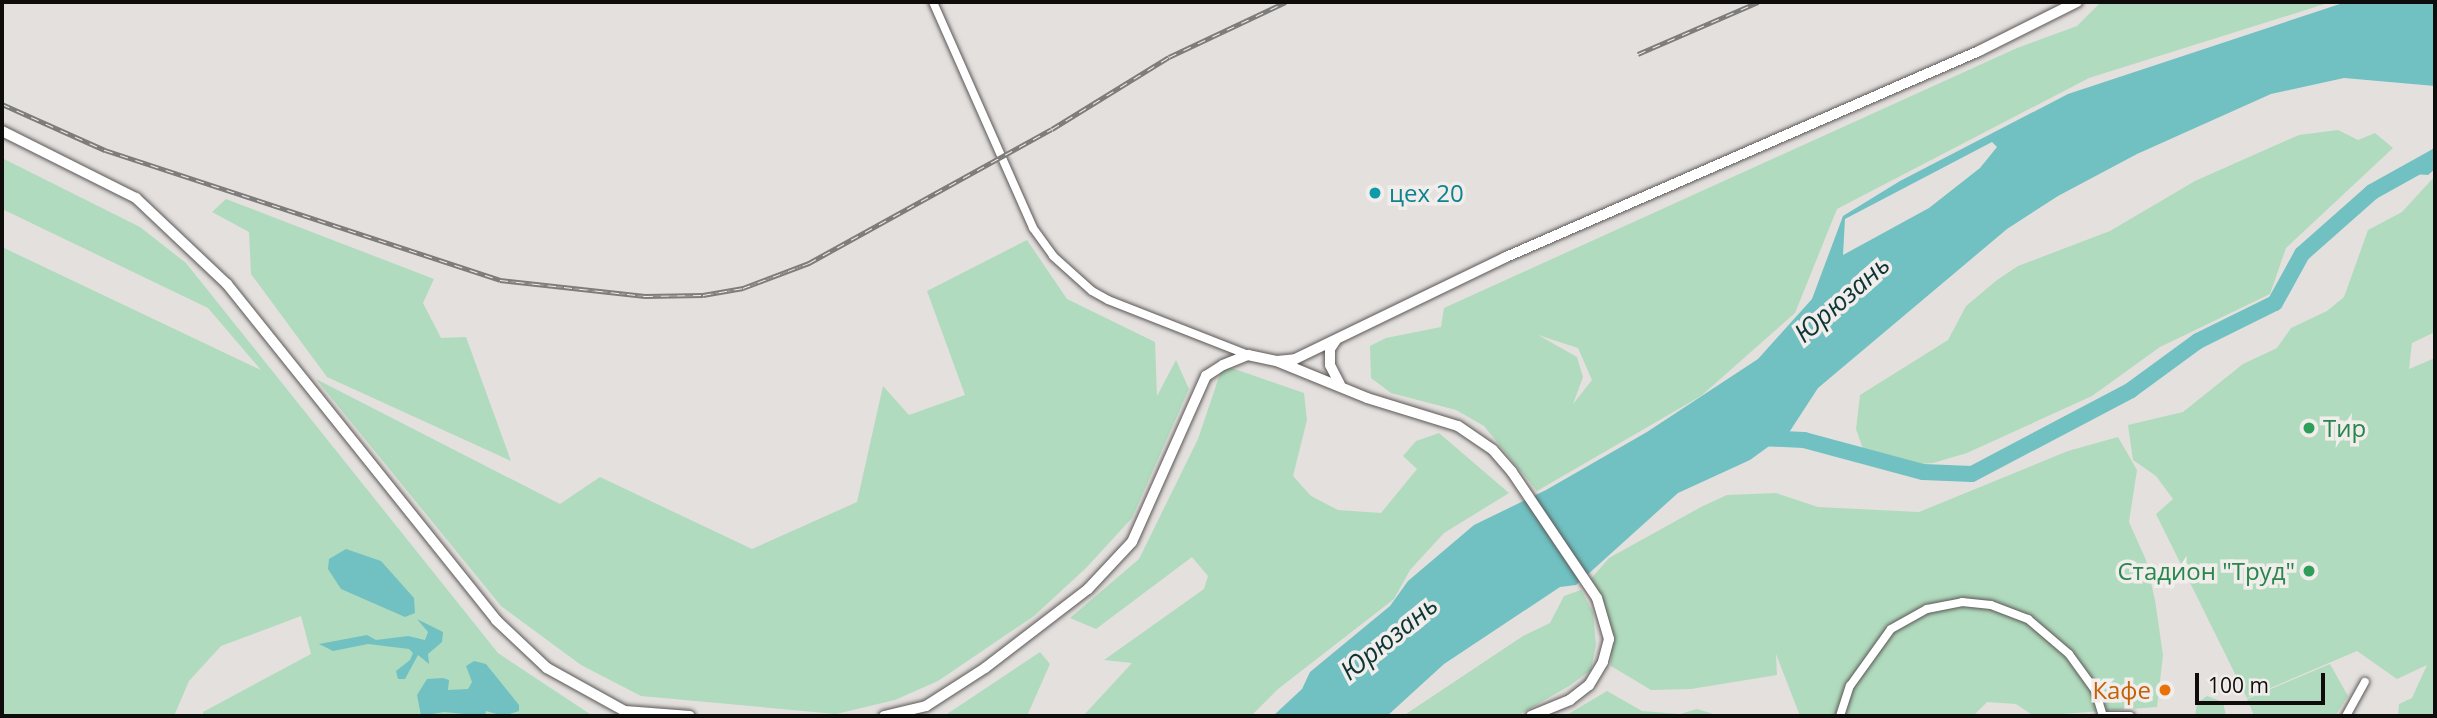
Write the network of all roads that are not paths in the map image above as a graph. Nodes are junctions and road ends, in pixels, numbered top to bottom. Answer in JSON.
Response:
{"nodes":[{"id":1,"x":933,"y":2,"type":"edge"},
{"id":2,"x":2077,"y":2,"type":"edge"},
{"id":3,"x":2,"y":131,"type":"edge"},
{"id":4,"x":1337,"y":338,"type":"junction"},
{"id":5,"x":1248,"y":355,"type":"junction"},
{"id":6,"x":1277,"y":361,"type":"junction"},
{"id":7,"x":1340,"y":384,"type":"junction"},
{"id":8,"x":2365,"y":682,"type":"dead end"},
{"id":9,"x":690,"y":716,"type":"edge"},
{"id":10,"x":884,"y":716,"type":"edge"},
{"id":11,"x":1531,"y":716,"type":"edge"},
{"id":12,"x":1840,"y":716,"type":"edge"},
{"id":13,"x":2105,"y":716,"type":"edge"},
{"id":14,"x":2130,"y":716,"type":"edge"},
{"id":15,"x":2346,"y":716,"type":"edge"}],
"edges":[{"from":1,"to":5,"type":"street"},
{"from":2,"to":4,"type":"street"},
{"from":3,"to":9,"type":"street"},
{"from":4,"to":6,"type":"street"},
{"from":4,"to":7,"type":"street"},
{"from":5,"to":6,"type":"street"},
{"from":5,"to":10,"type":"street"},
{"from":6,"to":7,"type":"street"},
{"from":7,"to":11,"type":"street"},
{"from":8,"to":15,"type":"street"},
{"from":12,"to":13,"type":"street"},
{"from":13,"to":14,"type":"street"}]}
